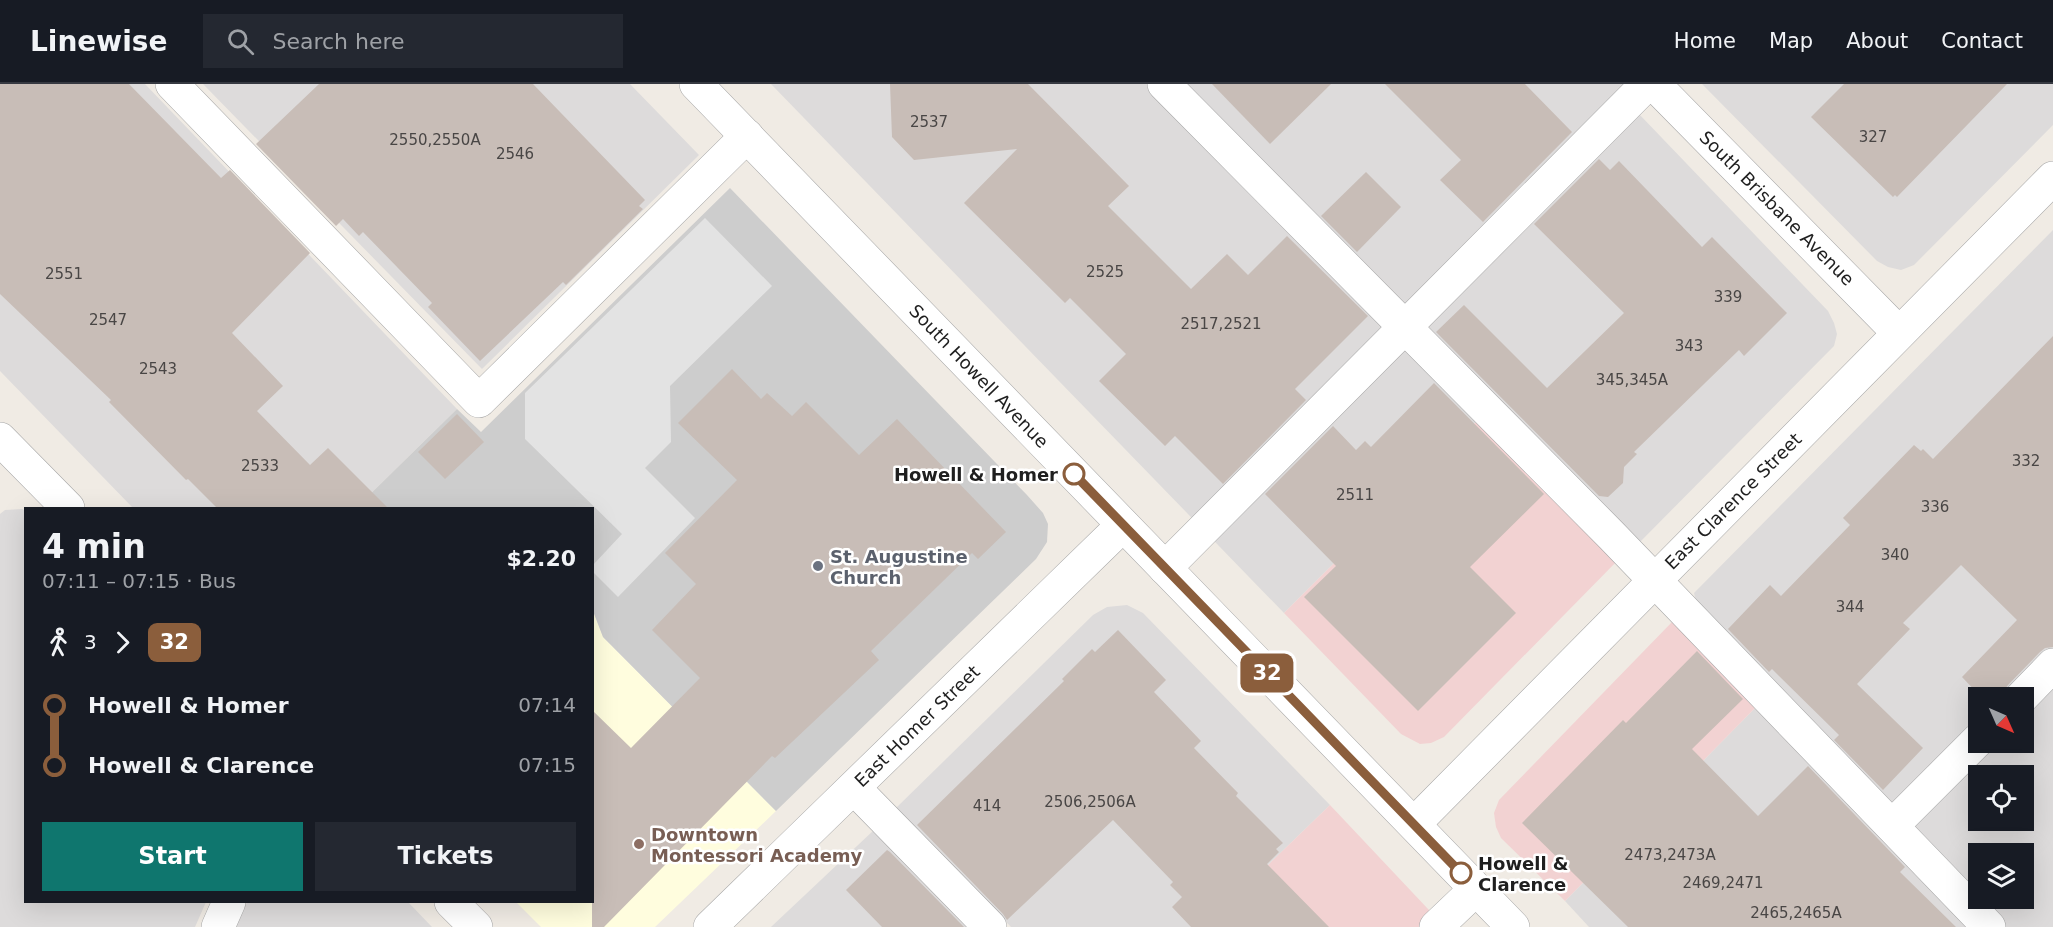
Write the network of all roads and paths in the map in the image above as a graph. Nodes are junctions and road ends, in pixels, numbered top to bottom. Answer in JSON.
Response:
{"nodes":[{"id":1,"x":172,"y":84,"type":"edge"},
{"id":2,"x":696,"y":84,"type":"edge"},
{"id":3,"x":1164,"y":84,"type":"edge"},
{"id":4,"x":1647,"y":84,"type":"edge"},
{"id":5,"x":1654,"y":84,"type":"edge"},
{"id":6,"x":747,"y":136,"type":"junction"},
{"id":7,"x":2053,"y":178,"type":"edge"},
{"id":8,"x":1406,"y":327,"type":"junction"},
{"id":9,"x":1899,"y":333,"type":"junction"},
{"id":10,"x":0,"y":439,"type":"edge"},
{"id":11,"x":67,"y":507,"type":"edge"},
{"id":12,"x":1124,"y":525,"type":"junction"},
{"id":13,"x":1165,"y":568,"type":"junction"},
{"id":14,"x":1655,"y":580,"type":"junction"},
{"id":15,"x":2053,"y":665,"type":"edge"},
{"id":16,"x":2031,"y":687,"type":"edge"},
{"id":17,"x":1968,"y":750,"type":"edge"},
{"id":18,"x":854,"y":788,"type":"junction"},
{"id":19,"x":1414,"y":824,"type":"junction"},
{"id":20,"x":1892,"y":826,"type":"junction"},
{"id":21,"x":1476,"y":889,"type":"junction"},
{"id":22,"x":228,"y":903,"type":"edge"},
{"id":23,"x":452,"y":903,"type":"edge"},
{"id":24,"x":218,"y":927,"type":"edge"},
{"id":25,"x":476,"y":927,"type":"edge"},
{"id":26,"x":710,"y":927,"type":"edge"},
{"id":27,"x":990,"y":927,"type":"edge"},
{"id":28,"x":1436,"y":927,"type":"edge"},
{"id":29,"x":1513,"y":927,"type":"edge"},
{"id":30,"x":1989,"y":927,"type":"edge"}],
"edges":[{"from":1,"to":6,"type":"street"},
{"from":2,"to":6,"type":"street","name":"South Howell Avenue"},
{"from":3,"to":8,"type":"street"},
{"from":4,"to":8,"type":"street"},
{"from":5,"to":9,"type":"street","name":"South Brisbane Avenue"},
{"from":6,"to":12,"type":"street","name":"South Howell Avenue"},
{"from":7,"to":9,"type":"street","name":"East Clarence Street"},
{"from":8,"to":13,"type":"street"},
{"from":8,"to":14,"type":"street"},
{"from":9,"to":14,"type":"street","name":"East Clarence Street"},
{"from":10,"to":11,"type":"street"},
{"from":12,"to":13,"type":"street","name":"South Howell Avenue"},
{"from":12,"to":18,"type":"street","name":"East Homer Street"},
{"from":13,"to":19,"type":"street","name":"South Howell Avenue"},
{"from":14,"to":19,"type":"street","name":"East Clarence Street"},
{"from":14,"to":20,"type":"street"},
{"from":15,"to":16,"type":"street"},
{"from":17,"to":20,"type":"street"},
{"from":18,"to":26,"type":"street","name":"East Homer Street"},
{"from":18,"to":27,"type":"street"},
{"from":19,"to":21,"type":"street","name":"South Howell Avenue"},
{"from":20,"to":30,"type":"street"},
{"from":21,"to":28,"type":"street"},
{"from":21,"to":29,"type":"street","name":"South Howell Avenue"},
{"from":22,"to":24,"type":"street"},
{"from":23,"to":25,"type":"street"}]}
